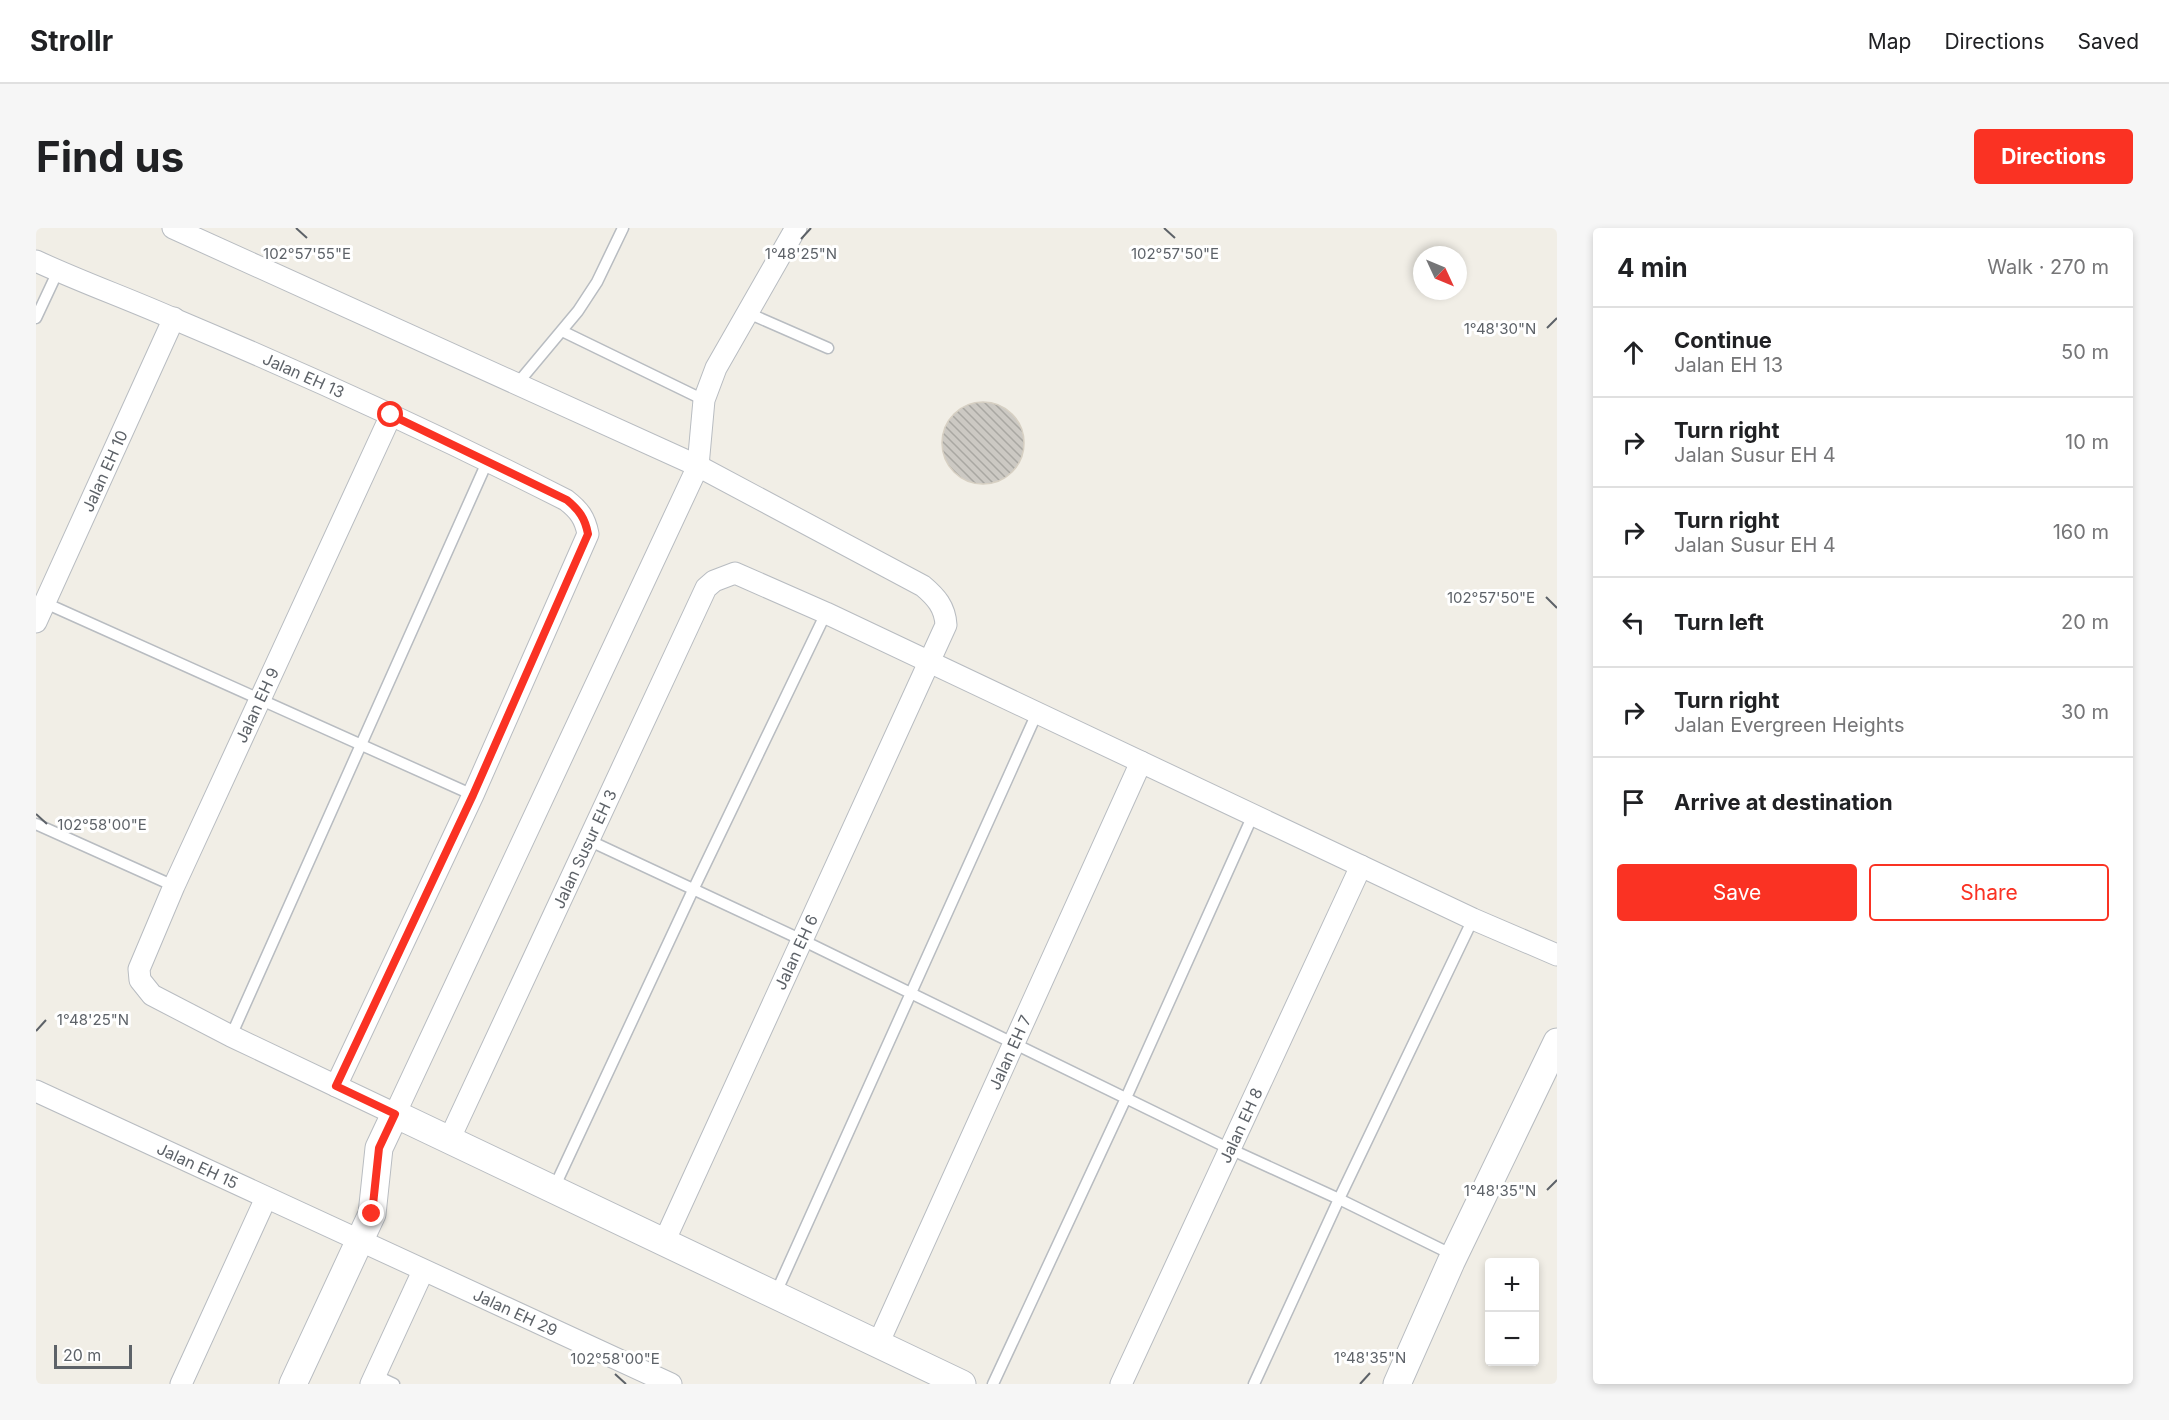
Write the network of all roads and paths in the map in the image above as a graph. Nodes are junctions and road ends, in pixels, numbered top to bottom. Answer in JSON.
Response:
{"nodes":[{"id":1,"x":173,"y":228,"type":"edge"},
{"id":2,"x":623,"y":228,"type":"edge"},
{"id":3,"x":796,"y":228,"type":"edge"},
{"id":4,"x":36,"y":261,"type":"edge"},
{"id":5,"x":58,"y":271,"type":"junction"},
{"id":6,"x":748,"y":312,"type":"junction"},
{"id":7,"x":36,"y":318,"type":"edge"},
{"id":8,"x":174,"y":318,"type":"junction"},
{"id":9,"x":562,"y":331,"type":"junction"},
{"id":10,"x":828,"y":348,"type":"dead end"},
{"id":11,"x":517,"y":384,"type":"junction"},
{"id":12,"x":704,"y":400,"type":"junction"},
{"id":13,"x":391,"y":415,"type":"junction"},
{"id":14,"x":488,"y":460,"type":"junction"},
{"id":15,"x":698,"y":466,"type":"junction"},
{"id":16,"x":39,"y":607,"type":"edge"},
{"id":17,"x":826,"y":613,"type":"junction"},
{"id":18,"x":929,"y":662,"type":"junction"},
{"id":19,"x":260,"y":699,"type":"junction"},
{"id":20,"x":1036,"y":713,"type":"junction"},
{"id":21,"x":362,"y":745,"type":"junction"},
{"id":22,"x":1141,"y":762,"type":"junction"},
{"id":23,"x":473,"y":795,"type":"junction"},
{"id":24,"x":1253,"y":815,"type":"junction"},
{"id":25,"x":36,"y":824,"type":"edge"},
{"id":26,"x":588,"y":840,"type":"junction"},
{"id":27,"x":1361,"y":866,"type":"junction"},
{"id":28,"x":174,"y":886,"type":"junction"},
{"id":29,"x":693,"y":890,"type":"junction"},
{"id":30,"x":1473,"y":919,"type":"junction"},
{"id":31,"x":802,"y":940,"type":"junction"},
{"id":32,"x":1557,"y":955,"type":"edge"},
{"id":33,"x":910,"y":993,"type":"junction"},
{"id":34,"x":231,"y":1036,"type":"junction"},
{"id":35,"x":1557,"y":1042,"type":"edge"},
{"id":36,"x":1014,"y":1043,"type":"junction"},
{"id":37,"x":336,"y":1086,"type":"junction"},
{"id":38,"x":36,"y":1091,"type":"edge"},
{"id":39,"x":1126,"y":1098,"type":"junction"},
{"id":40,"x":395,"y":1114,"type":"junction"},
{"id":41,"x":449,"y":1140,"type":"junction"},
{"id":42,"x":1230,"y":1149,"type":"junction"},
{"id":43,"x":554,"y":1189,"type":"junction"},
{"id":44,"x":266,"y":1198,"type":"junction"},
{"id":45,"x":1339,"y":1199,"type":"junction"},
{"id":46,"x":360,"y":1240,"type":"junction"},
{"id":47,"x":664,"y":1242,"type":"junction"},
{"id":48,"x":1454,"y":1256,"type":"junction"},
{"id":49,"x":423,"y":1271,"type":"junction"},
{"id":50,"x":775,"y":1295,"type":"junction"},
{"id":51,"x":878,"y":1344,"type":"junction"},
{"id":52,"x":380,"y":1381,"type":"edge"},
{"id":53,"x":181,"y":1384,"type":"edge"},
{"id":54,"x":293,"y":1384,"type":"edge"},
{"id":55,"x":671,"y":1384,"type":"edge"},
{"id":56,"x":962,"y":1384,"type":"edge"},
{"id":57,"x":993,"y":1384,"type":"edge"},
{"id":58,"x":1120,"y":1384,"type":"edge"},
{"id":59,"x":1254,"y":1384,"type":"edge"},
{"id":60,"x":1397,"y":1384,"type":"edge"}],
"edges":[{"from":1,"to":11,"type":"street","name":"Jalan EH 6"},
{"from":2,"to":9,"type":"lane"},
{"from":3,"to":6,"type":"street"},
{"from":4,"to":5,"type":"street","name":"Jalan EH 13"},
{"from":5,"to":7,"type":"lane"},
{"from":5,"to":8,"type":"street","name":"Jalan EH 13"},
{"from":6,"to":10,"type":"lane"},
{"from":6,"to":12,"type":"street"},
{"from":8,"to":13,"type":"street","name":"Jalan EH 13"},
{"from":8,"to":16,"type":"street","name":"Jalan EH 10"},
{"from":9,"to":11,"type":"lane"},
{"from":9,"to":12,"type":"lane"},
{"from":11,"to":15,"type":"street","name":"Jalan EH 6"},
{"from":12,"to":15,"type":"street"},
{"from":13,"to":14,"type":"street","name":"Jalan EH 13"},
{"from":13,"to":19,"type":"street","name":"Jalan EH 9"},
{"from":14,"to":21,"type":"lane"},
{"from":14,"to":23,"type":"street","name":"Jalan EH 13"},
{"from":15,"to":18,"type":"street","name":"Jalan EH 6"},
{"from":15,"to":40,"type":"street"},
{"from":16,"to":19,"type":"lane"},
{"from":17,"to":18,"type":"street"},
{"from":17,"to":26,"type":"street","name":"Jalan Susur EH 3"},
{"from":17,"to":29,"type":"lane"},
{"from":18,"to":20,"type":"street"},
{"from":18,"to":31,"type":"street","name":"Jalan EH 6"},
{"from":19,"to":21,"type":"lane"},
{"from":19,"to":28,"type":"street","name":"Jalan EH 9"},
{"from":20,"to":22,"type":"street"},
{"from":20,"to":33,"type":"lane"},
{"from":21,"to":23,"type":"lane"},
{"from":21,"to":34,"type":"lane"},
{"from":22,"to":24,"type":"street"},
{"from":22,"to":36,"type":"street","name":"Jalan EH 7"},
{"from":23,"to":37,"type":"street"},
{"from":24,"to":27,"type":"street"},
{"from":24,"to":39,"type":"lane"},
{"from":25,"to":28,"type":"lane"},
{"from":26,"to":29,"type":"lane"},
{"from":26,"to":41,"type":"street","name":"Jalan Susur EH 3"},
{"from":27,"to":30,"type":"street"},
{"from":27,"to":42,"type":"street","name":"Jalan EH 8"},
{"from":28,"to":34,"type":"street","name":"Jalan EH 9"},
{"from":29,"to":31,"type":"lane"},
{"from":29,"to":43,"type":"lane"},
{"from":30,"to":32,"type":"street"},
{"from":30,"to":45,"type":"lane"},
{"from":31,"to":33,"type":"lane"},
{"from":31,"to":47,"type":"street","name":"Jalan EH 6"},
{"from":33,"to":36,"type":"lane"},
{"from":33,"to":50,"type":"lane"},
{"from":34,"to":37,"type":"street"},
{"from":35,"to":48,"type":"street"},
{"from":36,"to":39,"type":"lane"},
{"from":36,"to":51,"type":"street","name":"Jalan EH 7"},
{"from":37,"to":40,"type":"street"},
{"from":38,"to":44,"type":"street","name":"Jalan EH 15"},
{"from":39,"to":42,"type":"lane"},
{"from":39,"to":57,"type":"lane"},
{"from":40,"to":41,"type":"street"},
{"from":40,"to":46,"type":"street"},
{"from":41,"to":43,"type":"street"},
{"from":42,"to":45,"type":"lane"},
{"from":42,"to":58,"type":"street","name":"Jalan EH 8"},
{"from":43,"to":47,"type":"street"},
{"from":44,"to":46,"type":"street","name":"Jalan EH 15"},
{"from":44,"to":53,"type":"street"},
{"from":45,"to":48,"type":"lane"},
{"from":45,"to":59,"type":"lane"},
{"from":46,"to":49,"type":"street","name":"Jalan EH 29"},
{"from":46,"to":54,"type":"street"},
{"from":47,"to":50,"type":"street"},
{"from":48,"to":60,"type":"street"},
{"from":49,"to":52,"type":"street"},
{"from":49,"to":55,"type":"street","name":"Jalan EH 29"},
{"from":50,"to":51,"type":"street"},
{"from":51,"to":56,"type":"street"}]}
